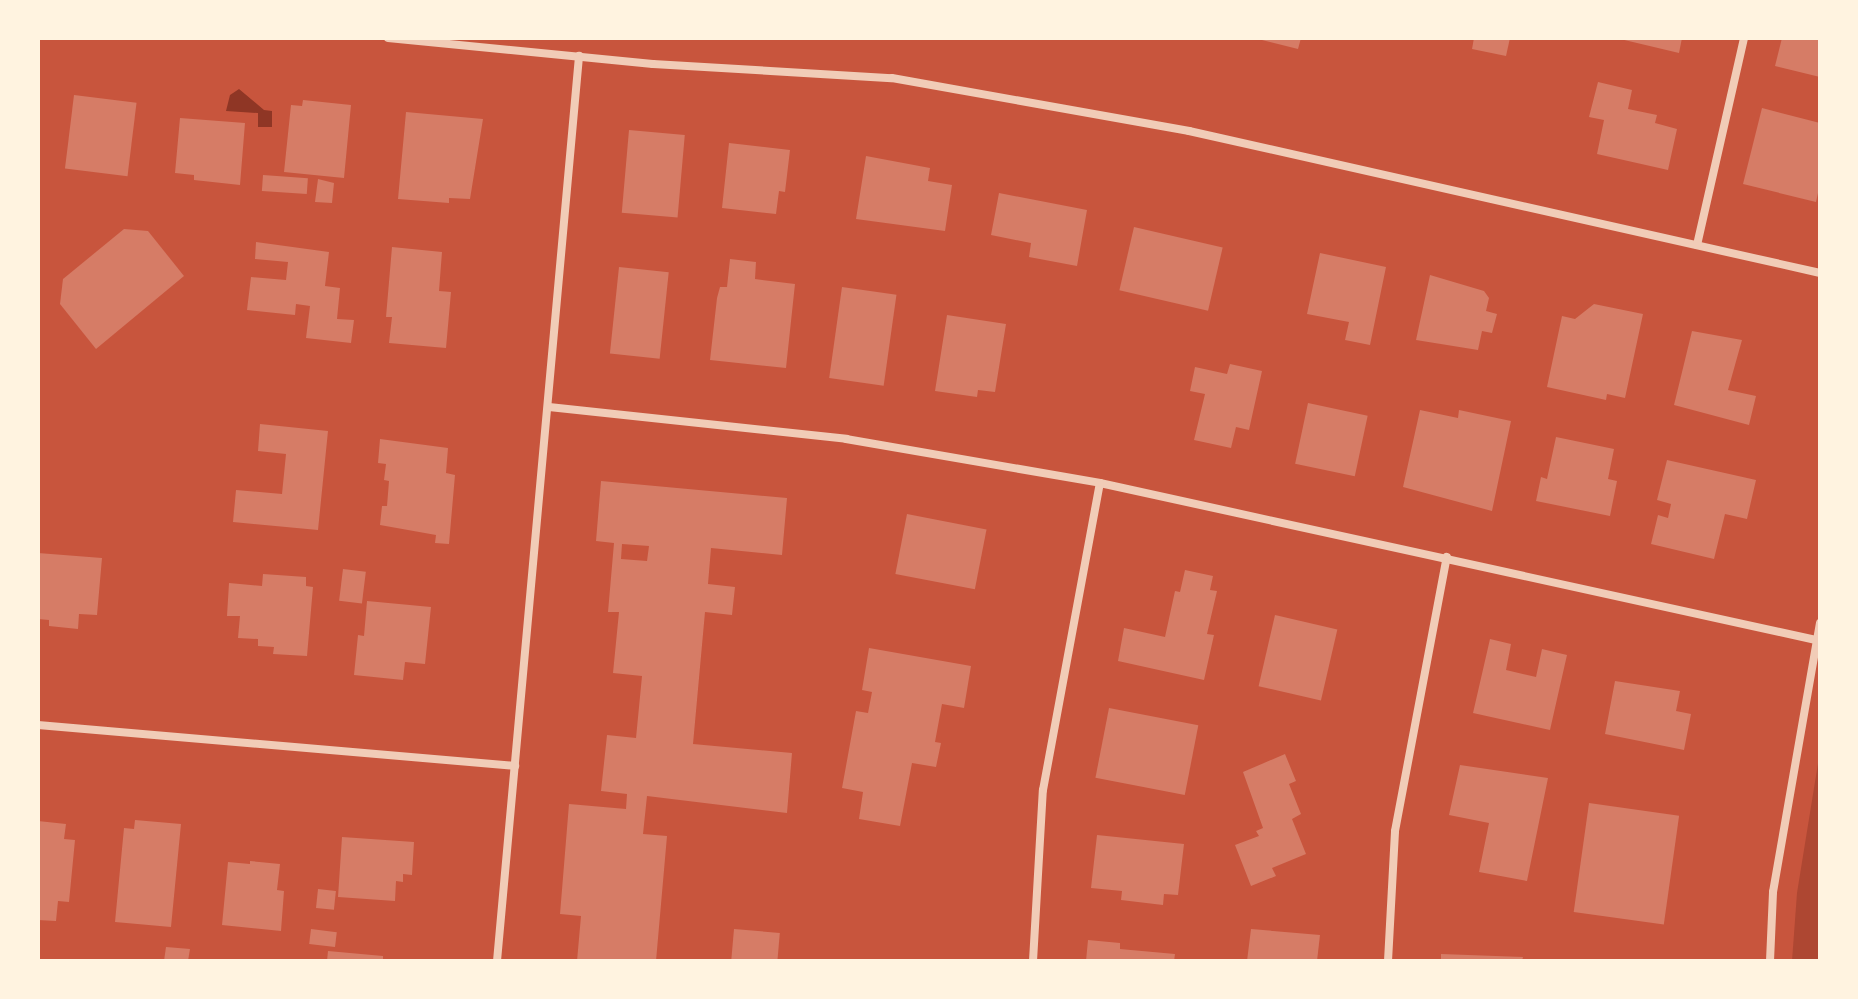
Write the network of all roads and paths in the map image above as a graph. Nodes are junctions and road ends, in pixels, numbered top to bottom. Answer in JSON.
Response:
{"nodes":[{"id":1,"x":388,"y":38,"type":"edge"},
{"id":2,"x":1744,"y":38,"type":"edge"},
{"id":3,"x":579,"y":56,"type":"junction"},
{"id":4,"x":1697,"y":245,"type":"junction"},
{"id":5,"x":1820,"y":273,"type":"edge"},
{"id":6,"x":549,"y":407,"type":"junction"},
{"id":7,"x":1100,"y":483,"type":"junction"},
{"id":8,"x":1447,"y":557,"type":"junction"},
{"id":9,"x":1820,"y":623,"type":"edge"},
{"id":10,"x":1816,"y":640,"type":"junction"},
{"id":11,"x":38,"y":725,"type":"edge"},
{"id":12,"x":515,"y":766,"type":"junction"},
{"id":13,"x":497,"y":961,"type":"edge"},
{"id":14,"x":1033,"y":961,"type":"edge"},
{"id":15,"x":1388,"y":961,"type":"edge"},
{"id":16,"x":1770,"y":961,"type":"edge"}],
"edges":[{"from":1,"to":3,"type":"street"},
{"from":2,"to":4,"type":"street"},
{"from":3,"to":4,"type":"street"},
{"from":3,"to":6,"type":"street"},
{"from":4,"to":5,"type":"street"},
{"from":6,"to":7,"type":"street"},
{"from":6,"to":12,"type":"street"},
{"from":7,"to":8,"type":"street"},
{"from":7,"to":14,"type":"street"},
{"from":8,"to":10,"type":"street"},
{"from":8,"to":15,"type":"street"},
{"from":9,"to":10,"type":"street"},
{"from":10,"to":16,"type":"street"},
{"from":11,"to":12,"type":"street"},
{"from":12,"to":13,"type":"street"}]}
